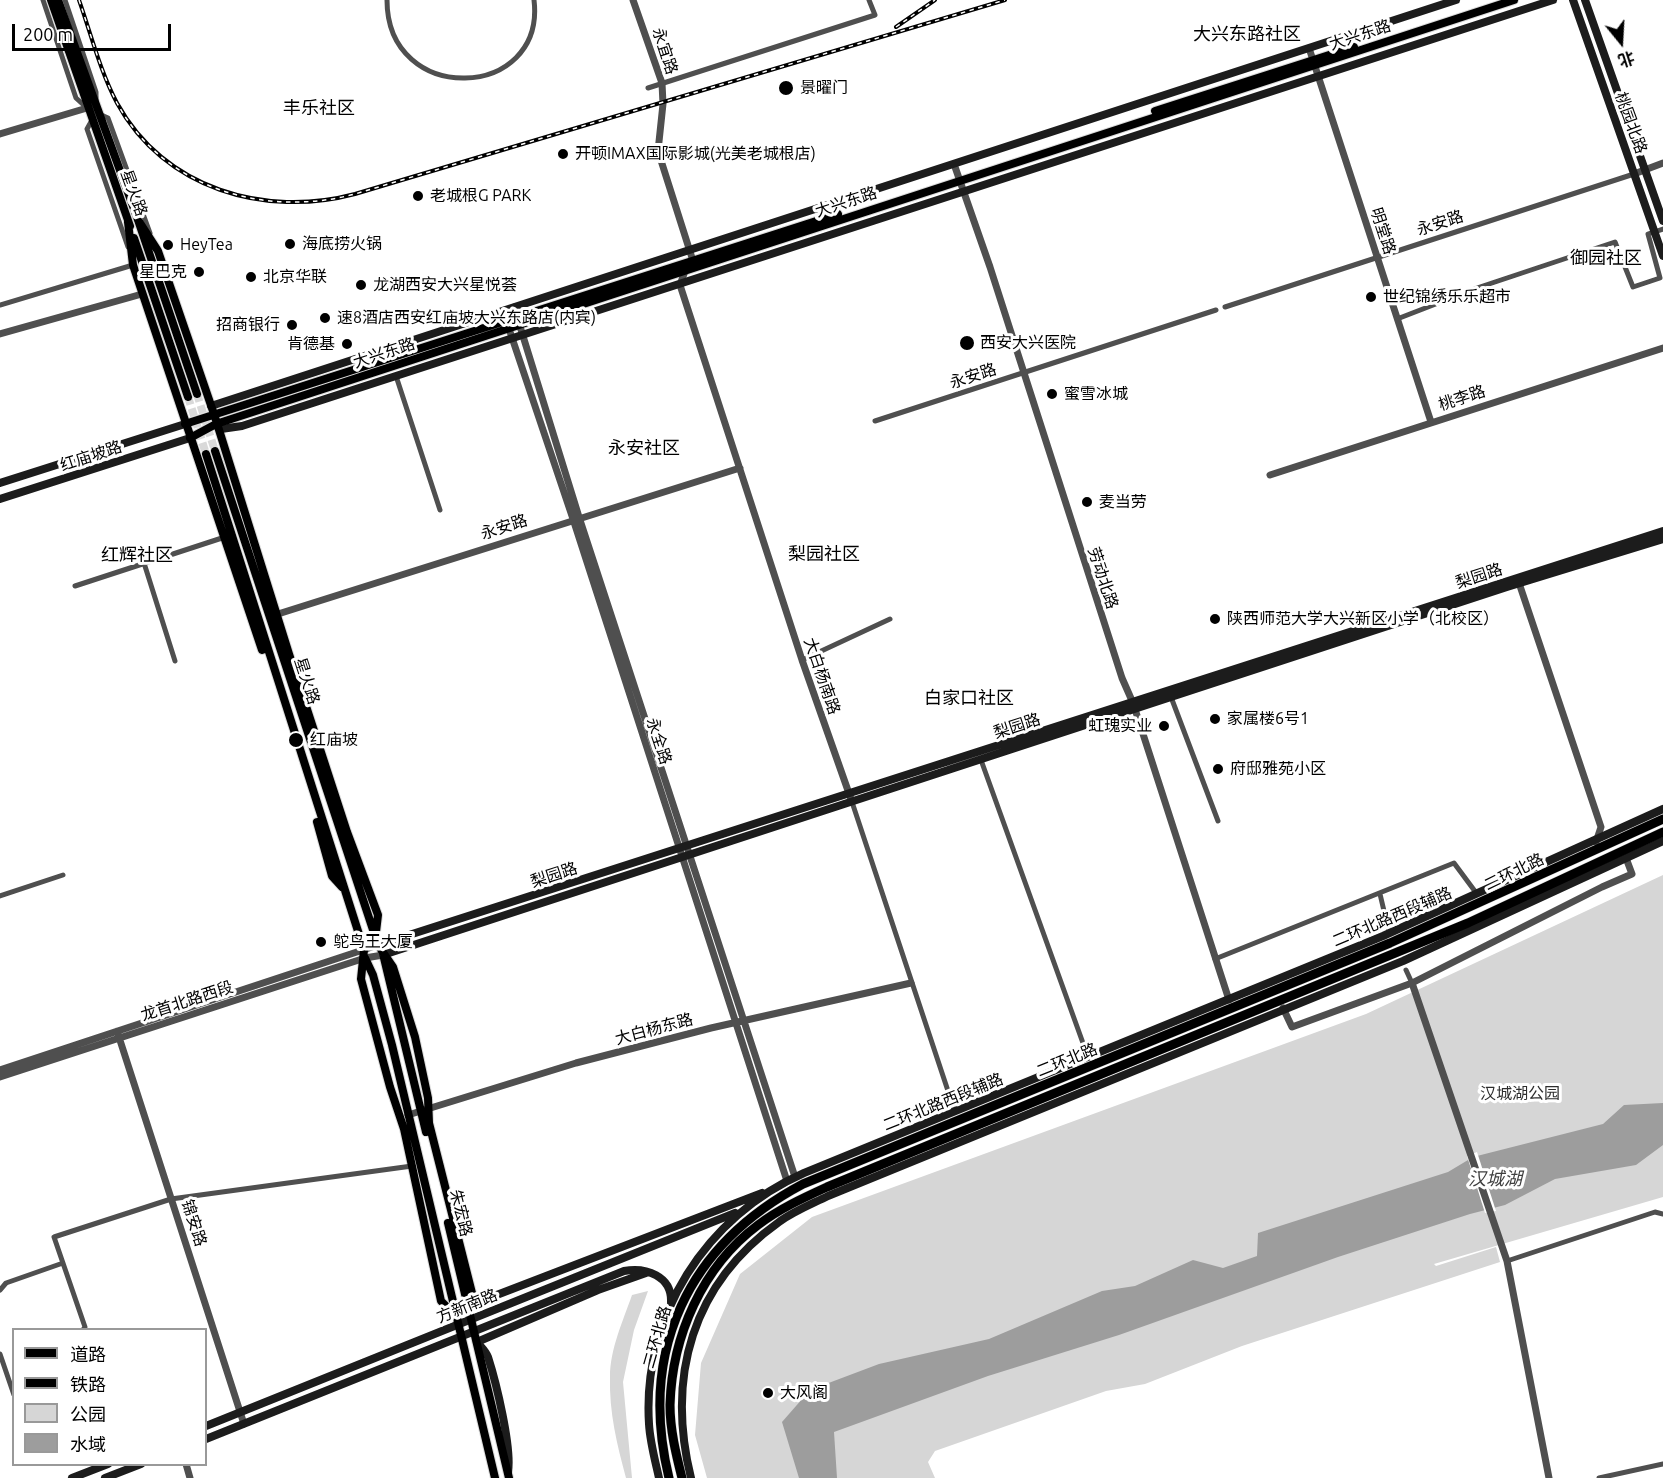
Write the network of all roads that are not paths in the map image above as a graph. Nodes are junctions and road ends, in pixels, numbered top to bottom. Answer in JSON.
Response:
{"nodes":[{"id":1,"x":43,"y":0,"type":"edge"},
{"id":2,"x":51,"y":0,"type":"edge"},
{"id":3,"x":58,"y":0,"type":"edge"},
{"id":4,"x":65,"y":0,"type":"edge"},
{"id":5,"x":387,"y":0,"type":"edge"},
{"id":6,"x":534,"y":0,"type":"edge"},
{"id":7,"x":633,"y":0,"type":"edge"},
{"id":8,"x":869,"y":0,"type":"edge"},
{"id":9,"x":1456,"y":0,"type":"edge"},
{"id":10,"x":1497,"y":0,"type":"edge"},
{"id":11,"x":1514,"y":0,"type":"edge"},
{"id":12,"x":1553,"y":0,"type":"edge"},
{"id":13,"x":1573,"y":0,"type":"edge"},
{"id":14,"x":1585,"y":0,"type":"edge"},
{"id":15,"x":1309,"y":48,"type":"junction"},
{"id":16,"x":1314,"y":63,"type":"junction"},
{"id":17,"x":1318,"y":77,"type":"junction"},
{"id":18,"x":662,"y":83,"type":"junction"},
{"id":19,"x":648,"y":88,"type":"dead end"},
{"id":20,"x":91,"y":106,"type":"junction"},
{"id":21,"x":95,"y":117,"type":"junction"},
{"id":22,"x":0,"y":134,"type":"edge"},
{"id":23,"x":1663,"y":163,"type":"edge"},
{"id":24,"x":954,"y":164,"type":"junction"},
{"id":25,"x":1646,"y":169,"type":"junction"},
{"id":26,"x":1634,"y":174,"type":"junction"},
{"id":27,"x":958,"y":178,"type":"junction"},
{"id":28,"x":964,"y":194,"type":"junction"},
{"id":29,"x":1663,"y":220,"type":"edge"},
{"id":30,"x":133,"y":221,"type":"junction"},
{"id":31,"x":1659,"y":230,"type":"edge"},
{"id":32,"x":690,"y":250,"type":"junction"},
{"id":33,"x":158,"y":251,"type":"junction"},
{"id":34,"x":1663,"y":256,"type":"edge"},
{"id":35,"x":1377,"y":258,"type":"junction"},
{"id":36,"x":693,"y":261,"type":"junction"},
{"id":37,"x":133,"y":266,"type":"junction"},
{"id":38,"x":685,"y":271,"type":"junction"},
{"id":39,"x":680,"y":285,"type":"junction"},
{"id":40,"x":142,"y":294,"type":"junction"},
{"id":41,"x":0,"y":305,"type":"edge"},
{"id":42,"x":514,"y":307,"type":"junction"},
{"id":43,"x":1225,"y":307,"type":"dead end"},
{"id":44,"x":1216,"y":310,"type":"dead end"},
{"id":45,"x":502,"y":311,"type":"junction"},
{"id":46,"x":1397,"y":319,"type":"junction"},
{"id":47,"x":519,"y":322,"type":"junction"},
{"id":48,"x":507,"y":325,"type":"junction"},
{"id":49,"x":0,"y":334,"type":"edge"},
{"id":50,"x":523,"y":335,"type":"junction"},
{"id":51,"x":512,"y":339,"type":"junction"},
{"id":52,"x":1663,"y":348,"type":"edge"},
{"id":53,"x":1023,"y":374,"type":"junction"},
{"id":54,"x":396,"y":376,"type":"junction"},
{"id":55,"x":192,"y":396,"type":"tunnel mouth"},
{"id":56,"x":211,"y":406,"type":"junction"},
{"id":57,"x":215,"y":420,"type":"junction"},
{"id":58,"x":875,"y":421,"type":"dead end"},
{"id":59,"x":1431,"y":422,"type":"junction"},
{"id":60,"x":185,"y":424,"type":"junction"},
{"id":61,"x":190,"y":438,"type":"junction"},
{"id":62,"x":215,"y":451,"type":"tunnel mouth"},
{"id":63,"x":206,"y":454,"type":"tunnel mouth"},
{"id":64,"x":740,"y":468,"type":"junction"},
{"id":65,"x":1270,"y":475,"type":"dead end"},
{"id":66,"x":0,"y":483,"type":"edge"},
{"id":67,"x":0,"y":499,"type":"edge"},
{"id":68,"x":440,"y":510,"type":"dead end"},
{"id":69,"x":576,"y":518,"type":"junction"},
{"id":70,"x":1663,"y":531,"type":"edge"},
{"id":71,"x":222,"y":538,"type":"junction"},
{"id":72,"x":1663,"y":539,"type":"edge"},
{"id":73,"x":144,"y":563,"type":"junction"},
{"id":74,"x":1519,"y":581,"type":"junction"},
{"id":75,"x":75,"y":586,"type":"dead end"},
{"id":76,"x":278,"y":614,"type":"junction"},
{"id":77,"x":890,"y":619,"type":"dead end"},
{"id":78,"x":257,"y":637,"type":"junction"},
{"id":79,"x":275,"y":638,"type":"junction"},
{"id":80,"x":289,"y":654,"type":"junction"},
{"id":81,"x":271,"y":660,"type":"junction"},
{"id":82,"x":802,"y":660,"type":"junction"},
{"id":83,"x":175,"y":661,"type":"dead end"},
{"id":84,"x":1171,"y":697,"type":"junction"},
{"id":85,"x":1133,"y":706,"type":"junction"},
{"id":86,"x":304,"y":709,"type":"junction"},
{"id":87,"x":981,"y":760,"type":"junction"},
{"id":88,"x":324,"y":773,"type":"junction"},
{"id":89,"x":851,"y":799,"type":"junction"},
{"id":90,"x":1663,"y":809,"type":"edge"},
{"id":91,"x":1663,"y":819,"type":"edge"},
{"id":92,"x":1218,"y":821,"type":"dead end"},
{"id":93,"x":337,"y":824,"type":"junction"},
{"id":94,"x":1663,"y":832,"type":"edge"},
{"id":95,"x":1663,"y":841,"type":"edge"},
{"id":96,"x":1597,"y":843,"type":"junction"},
{"id":97,"x":354,"y":848,"type":"junction"},
{"id":98,"x":685,"y":852,"type":"junction"},
{"id":99,"x":1626,"y":858,"type":"junction"},
{"id":100,"x":63,"y":875,"type":"dead end"},
{"id":101,"x":345,"y":891,"type":"junction"},
{"id":102,"x":1380,"y":894,"type":"junction"},
{"id":103,"x":0,"y":896,"type":"edge"},
{"id":104,"x":1480,"y":899,"type":"junction"},
{"id":105,"x":1388,"y":927,"type":"dead end"},
{"id":106,"x":377,"y":942,"type":"junction"},
{"id":107,"x":365,"y":954,"type":"junction"},
{"id":108,"x":383,"y":955,"type":"junction"},
{"id":109,"x":1215,"y":959,"type":"junction"},
{"id":110,"x":1406,"y":970,"type":"dead end"},
{"id":111,"x":911,"y":983,"type":"junction"},
{"id":112,"x":1412,"y":983,"type":"junction"},
{"id":113,"x":1229,"y":1000,"type":"junction"},
{"id":114,"x":1283,"y":1008,"type":"junction"},
{"id":115,"x":740,"y":1022,"type":"junction"},
{"id":116,"x":118,"y":1034,"type":"junction"},
{"id":117,"x":1088,"y":1057,"type":"junction"},
{"id":118,"x":0,"y":1070,"type":"edge"},
{"id":119,"x":0,"y":1077,"type":"edge"},
{"id":120,"x":424,"y":1110,"type":"junction"},
{"id":121,"x":398,"y":1111,"type":"junction"},
{"id":122,"x":955,"y":1112,"type":"junction"},
{"id":123,"x":408,"y":1115,"type":"junction"},
{"id":124,"x":413,"y":1135,"type":"junction"},
{"id":125,"x":412,"y":1166,"type":"junction"},
{"id":126,"x":795,"y":1177,"type":"junction"},
{"id":127,"x":787,"y":1181,"type":"junction"},
{"id":128,"x":772,"y":1189,"type":"junction"},
{"id":129,"x":171,"y":1198,"type":"junction"},
{"id":130,"x":740,"y":1211,"type":"junction"},
{"id":131,"x":1663,"y":1214,"type":"edge"},
{"id":132,"x":1508,"y":1261,"type":"junction"},
{"id":133,"x":63,"y":1263,"type":"junction"},
{"id":134,"x":659,"y":1276,"type":"junction"},
{"id":135,"x":0,"y":1290,"type":"edge"},
{"id":136,"x":671,"y":1305,"type":"junction"},
{"id":137,"x":468,"y":1306,"type":"junction"},
{"id":138,"x":454,"y":1314,"type":"junction"},
{"id":139,"x":471,"y":1319,"type":"junction"},
{"id":140,"x":457,"y":1325,"type":"junction"},
{"id":141,"x":84,"y":1328,"type":"edge"},
{"id":142,"x":475,"y":1332,"type":"junction"},
{"id":143,"x":460,"y":1338,"type":"junction"},
{"id":144,"x":477,"y":1342,"type":"junction"},
{"id":145,"x":0,"y":1354,"type":"edge"},
{"id":146,"x":12,"y":1389,"type":"edge"},
{"id":147,"x":240,"y":1412,"type":"junction"},
{"id":148,"x":244,"y":1424,"type":"junction"},
{"id":149,"x":207,"y":1426,"type":"edge"},
{"id":150,"x":207,"y":1439,"type":"edge"},
{"id":151,"x":1663,"y":1464,"type":"edge"},
{"id":152,"x":103,"y":1466,"type":"edge"},
{"id":153,"x":136,"y":1466,"type":"edge"},
{"id":154,"x":508,"y":1476,"type":"edge"},
{"id":155,"x":72,"y":1478,"type":"edge"},
{"id":156,"x":105,"y":1478,"type":"edge"},
{"id":157,"x":495,"y":1478,"type":"edge"},
{"id":158,"x":659,"y":1478,"type":"edge"},
{"id":159,"x":669,"y":1478,"type":"edge"},
{"id":160,"x":682,"y":1478,"type":"edge"},
{"id":161,"x":691,"y":1478,"type":"edge"},
{"id":162,"x":1548,"y":1478,"type":"edge"},
{"id":163,"x":1599,"y":1478,"type":"edge"}],
"edges":[{"from":1,"to":20,"type":"street"},
{"from":2,"to":20,"type":"main road","name":"星火路"},
{"from":3,"to":20,"type":"main road","name":"星火路"},
{"from":4,"to":20,"type":"street"},
{"from":5,"to":6,"type":"street"},
{"from":7,"to":18,"type":"street","name":"永宜路"},
{"from":8,"to":18,"type":"street"},
{"from":9,"to":15,"type":"main road"},
{"from":10,"to":16,"type":"main road","name":"大兴东路"},
{"from":11,"to":16,"type":"main road","name":"大兴东路"},
{"from":12,"to":17,"type":"main road"},
{"from":13,"to":26,"type":"main road","name":"桃园北路"},
{"from":14,"to":25,"type":"main road","name":"桃园北路"},
{"from":15,"to":16,"type":"street","name":"明堂路"},
{"from":15,"to":24,"type":"main road"},
{"from":16,"to":17,"type":"street","name":"明堂路"},
{"from":16,"to":27,"type":"main road","name":"大兴东路"},
{"from":17,"to":28,"type":"main road"},
{"from":17,"to":35,"type":"street","name":"明堂路"},
{"from":18,"to":19,"type":"street"},
{"from":18,"to":32,"type":"street","name":"永宜路"},
{"from":20,"to":21,"type":"main road","name":"星火路"},
{"from":20,"to":22,"type":"street"},
{"from":21,"to":30,"type":"main road","name":"星火路"},
{"from":21,"to":33,"type":"street"},
{"from":21,"to":37,"type":"street"},
{"from":23,"to":25,"type":"street","name":"永安路"},
{"from":24,"to":27,"type":"street","name":"劳动北路"},
{"from":24,"to":32,"type":"main road"},
{"from":25,"to":26,"type":"street","name":"永安路"},
{"from":25,"to":29,"type":"main road","name":"桃园北路"},
{"from":26,"to":31,"type":"main road","name":"桃园北路"},
{"from":26,"to":35,"type":"street","name":"永安路"},
{"from":27,"to":28,"type":"street","name":"劳动北路"},
{"from":27,"to":36,"type":"main road","name":"大兴东路"},
{"from":27,"to":38,"type":"main road","name":"大兴东路"},
{"from":28,"to":39,"type":"main road"},
{"from":28,"to":53,"type":"street","name":"劳动北路"},
{"from":30,"to":33,"type":"main road"},
{"from":30,"to":37,"type":"main road"},
{"from":30,"to":55,"type":"main road","name":"星火路"},
{"from":31,"to":34,"type":"main road","name":"桃园北路"},
{"from":31,"to":46,"type":"street"},
{"from":32,"to":36,"type":"street"},
{"from":32,"to":42,"type":"main road"},
{"from":33,"to":56,"type":"main road"},
{"from":35,"to":43,"type":"street","name":"永安路"},
{"from":35,"to":46,"type":"street","name":"明堂路"},
{"from":36,"to":38,"type":"street"},
{"from":36,"to":47,"type":"main road","name":"大兴东路"},
{"from":37,"to":40,"type":"main road"},
{"from":37,"to":41,"type":"street"},
{"from":38,"to":39,"type":"street"},
{"from":38,"to":47,"type":"main road","name":"大兴东路"},
{"from":39,"to":50,"type":"main road"},
{"from":39,"to":64,"type":"street","name":"大白杨南路"},
{"from":40,"to":49,"type":"street"},
{"from":40,"to":60,"type":"main road"},
{"from":42,"to":45,"type":"main road"},
{"from":42,"to":47,"type":"street","name":"永全路"},
{"from":44,"to":53,"type":"street","name":"永安路"},
{"from":45,"to":48,"type":"street","name":"永全路"},
{"from":45,"to":56,"type":"main road"},
{"from":46,"to":59,"type":"street","name":"明堂路"},
{"from":47,"to":48,"type":"main road","name":"大兴东路"},
{"from":47,"to":50,"type":"street","name":"永全路"},
{"from":48,"to":51,"type":"street","name":"永全路"},
{"from":48,"to":57,"type":"main road","name":"大兴东路"},
{"from":50,"to":51,"type":"main road"},
{"from":50,"to":69,"type":"street","name":"永全路"},
{"from":51,"to":54,"type":"main road"},
{"from":51,"to":69,"type":"street","name":"永全路"},
{"from":52,"to":59,"type":"street","name":"桃李路"},
{"from":53,"to":58,"type":"street","name":"永安路"},
{"from":53,"to":85,"type":"street","name":"劳动北路"},
{"from":54,"to":57,"type":"main road"},
{"from":54,"to":68,"type":"street"},
{"from":56,"to":57,"type":"main road"},
{"from":57,"to":60,"type":"main road","name":"大兴东路"},
{"from":57,"to":61,"type":"main road","name":"大兴东路"},
{"from":57,"to":76,"type":"main road"},
{"from":59,"to":65,"type":"street","name":"桃李路"},
{"from":60,"to":61,"type":"main road"},
{"from":60,"to":66,"type":"main road","name":"红庙坡路"},
{"from":61,"to":67,"type":"main road","name":"红庙坡路"},
{"from":61,"to":71,"type":"main road"},
{"from":62,"to":79,"type":"main road","name":"星火路"},
{"from":63,"to":81,"type":"main road","name":"星火路"},
{"from":64,"to":69,"type":"street","name":"永安路"},
{"from":64,"to":82,"type":"street","name":"大白杨南路"},
{"from":69,"to":76,"type":"street","name":"永安路"},
{"from":69,"to":98,"type":"street","name":"永全路"},
{"from":70,"to":74,"type":"main road","name":"梨园路"},
{"from":71,"to":73,"type":"street"},
{"from":71,"to":78,"type":"main road"},
{"from":72,"to":74,"type":"main road","name":"梨园路"},
{"from":73,"to":75,"type":"street"},
{"from":73,"to":83,"type":"street"},
{"from":74,"to":84,"type":"main road","name":"梨园路"},
{"from":74,"to":85,"type":"main road","name":"梨园路"},
{"from":74,"to":96,"type":"street"},
{"from":76,"to":80,"type":"main road"},
{"from":77,"to":82,"type":"street"},
{"from":78,"to":81,"type":"main road"},
{"from":78,"to":101,"type":"main road"},
{"from":79,"to":80,"type":"main road"},
{"from":79,"to":86,"type":"main road","name":"星火路"},
{"from":80,"to":86,"type":"main road"},
{"from":81,"to":101,"type":"main road","name":"星火路"},
{"from":82,"to":89,"type":"street","name":"大白杨南路"},
{"from":84,"to":85,"type":"main road","name":"梨园路"},
{"from":84,"to":92,"type":"street"},
{"from":85,"to":87,"type":"main road","name":"梨园路"},
{"from":85,"to":89,"type":"main road","name":"梨园路"},
{"from":85,"to":109,"type":"street","name":"劳动北路"},
{"from":86,"to":88,"type":"main road","name":"星火路"},
{"from":87,"to":89,"type":"main road","name":"梨园路"},
{"from":87,"to":117,"type":"street"},
{"from":88,"to":93,"type":"main road","name":"星火路"},
{"from":88,"to":97,"type":"main road"},
{"from":89,"to":98,"type":"main road","name":"梨园路"},
{"from":89,"to":111,"type":"street","name":"大白杨南路"},
{"from":90,"to":96,"type":"main road"},
{"from":91,"to":96,"type":"highway","name":"二环北路"},
{"from":93,"to":97,"type":"main road"},
{"from":93,"to":106,"type":"main road","name":"星火路"},
{"from":94,"to":160,"type":"highway","name":"二环北路"},
{"from":95,"to":99,"type":"main road"},
{"from":96,"to":104,"type":"highway","name":"二环北路"},
{"from":97,"to":106,"type":"main road"},
{"from":98,"to":106,"type":"main road","name":"梨园路"},
{"from":98,"to":108,"type":"main road","name":"梨园路"},
{"from":98,"to":115,"type":"street","name":"永全路"},
{"from":99,"to":112,"type":"street"},
{"from":99,"to":114,"type":"main road"},
{"from":100,"to":103,"type":"street"},
{"from":101,"to":107,"type":"main road","name":"星火路"},
{"from":102,"to":104,"type":"street"},
{"from":102,"to":105,"type":"street"},
{"from":102,"to":109,"type":"street"},
{"from":104,"to":113,"type":"main road","name":"二环北路西段辅路"},
{"from":104,"to":159,"type":"highway","name":"二环北路"},
{"from":106,"to":107,"type":"street","name":"龙首北路西段"},
{"from":106,"to":108,"type":"main road","name":"星火路"},
{"from":107,"to":108,"type":"street","name":"龙首北路西段"},
{"from":107,"to":116,"type":"street","name":"龙首北路西段"},
{"from":107,"to":121,"type":"main road"},
{"from":107,"to":123,"type":"main road","name":"朱宏路"},
{"from":108,"to":120,"type":"main road","name":"朱宏路"},
{"from":109,"to":113,"type":"street","name":"劳动北路"},
{"from":110,"to":112,"type":"street"},
{"from":111,"to":115,"type":"street","name":"大白杨东路"},
{"from":111,"to":122,"type":"street","name":"大白杨南路"},
{"from":112,"to":114,"type":"street"},
{"from":112,"to":132,"type":"street"},
{"from":113,"to":117,"type":"main road","name":"二环北路西段辅路"},
{"from":114,"to":161,"type":"main road"},
{"from":115,"to":120,"type":"street","name":"大白杨东路"},
{"from":115,"to":126,"type":"street","name":"永全路"},
{"from":115,"to":127,"type":"street","name":"永全路"},
{"from":116,"to":118,"type":"street","name":"龙首北路西段"},
{"from":116,"to":119,"type":"street","name":"龙首北路西段"},
{"from":116,"to":129,"type":"street","name":"锦安路"},
{"from":117,"to":122,"type":"main road","name":"二环北路西段辅路"},
{"from":120,"to":123,"type":"street","name":"大白杨东路"},
{"from":120,"to":137,"type":"main road","name":"朱宏路"},
{"from":121,"to":124,"type":"main road"},
{"from":121,"to":125,"type":"main road"},
{"from":122,"to":126,"type":"main road","name":"二环北路西段辅路"},
{"from":123,"to":124,"type":"main road","name":"朱宏路"},
{"from":124,"to":138,"type":"main road","name":"朱宏路"},
{"from":125,"to":129,"type":"street"},
{"from":125,"to":138,"type":"main road"},
{"from":126,"to":127,"type":"main road","name":"二环北路西段辅路"},
{"from":127,"to":128,"type":"main road","name":"二环北路西段辅路"},
{"from":128,"to":130,"type":"main road","name":"二环北路西段辅路"},
{"from":128,"to":137,"type":"main road"},
{"from":129,"to":133,"type":"street"},
{"from":129,"to":147,"type":"street","name":"锦安路"},
{"from":130,"to":136,"type":"main road","name":"二环北路西段辅路"},
{"from":130,"to":139,"type":"main road","name":"方新南路"},
{"from":131,"to":132,"type":"street"},
{"from":132,"to":162,"type":"street"},
{"from":133,"to":135,"type":"street"},
{"from":133,"to":141,"type":"street"},
{"from":134,"to":136,"type":"main road"},
{"from":134,"to":142,"type":"main road","name":"方新南路"},
{"from":134,"to":144,"type":"main road"},
{"from":136,"to":158,"type":"main road","name":"二环北路西段辅路"},
{"from":137,"to":139,"type":"main road","name":"朱宏路"},
{"from":138,"to":140,"type":"main road","name":"朱宏路"},
{"from":139,"to":140,"type":"main road","name":"方新南路"},
{"from":139,"to":142,"type":"main road","name":"朱宏路"},
{"from":140,"to":143,"type":"main road","name":"朱宏路"},
{"from":140,"to":147,"type":"main road","name":"方新南路"},
{"from":142,"to":143,"type":"main road","name":"方新南路"},
{"from":142,"to":144,"type":"main road","name":"朱宏路"},
{"from":143,"to":148,"type":"main road","name":"方新南路"},
{"from":143,"to":157,"type":"main road","name":"朱宏路"},
{"from":144,"to":154,"type":"main road","name":"朱宏路"},
{"from":145,"to":146,"type":"street"},
{"from":147,"to":148,"type":"street","name":"锦安路"},
{"from":147,"to":149,"type":"main road","name":"方新南路"},
{"from":148,"to":150,"type":"main road","name":"方新南路"},
{"from":151,"to":163,"type":"street"},
{"from":152,"to":155,"type":"main road"},
{"from":153,"to":156,"type":"main road"}]}
